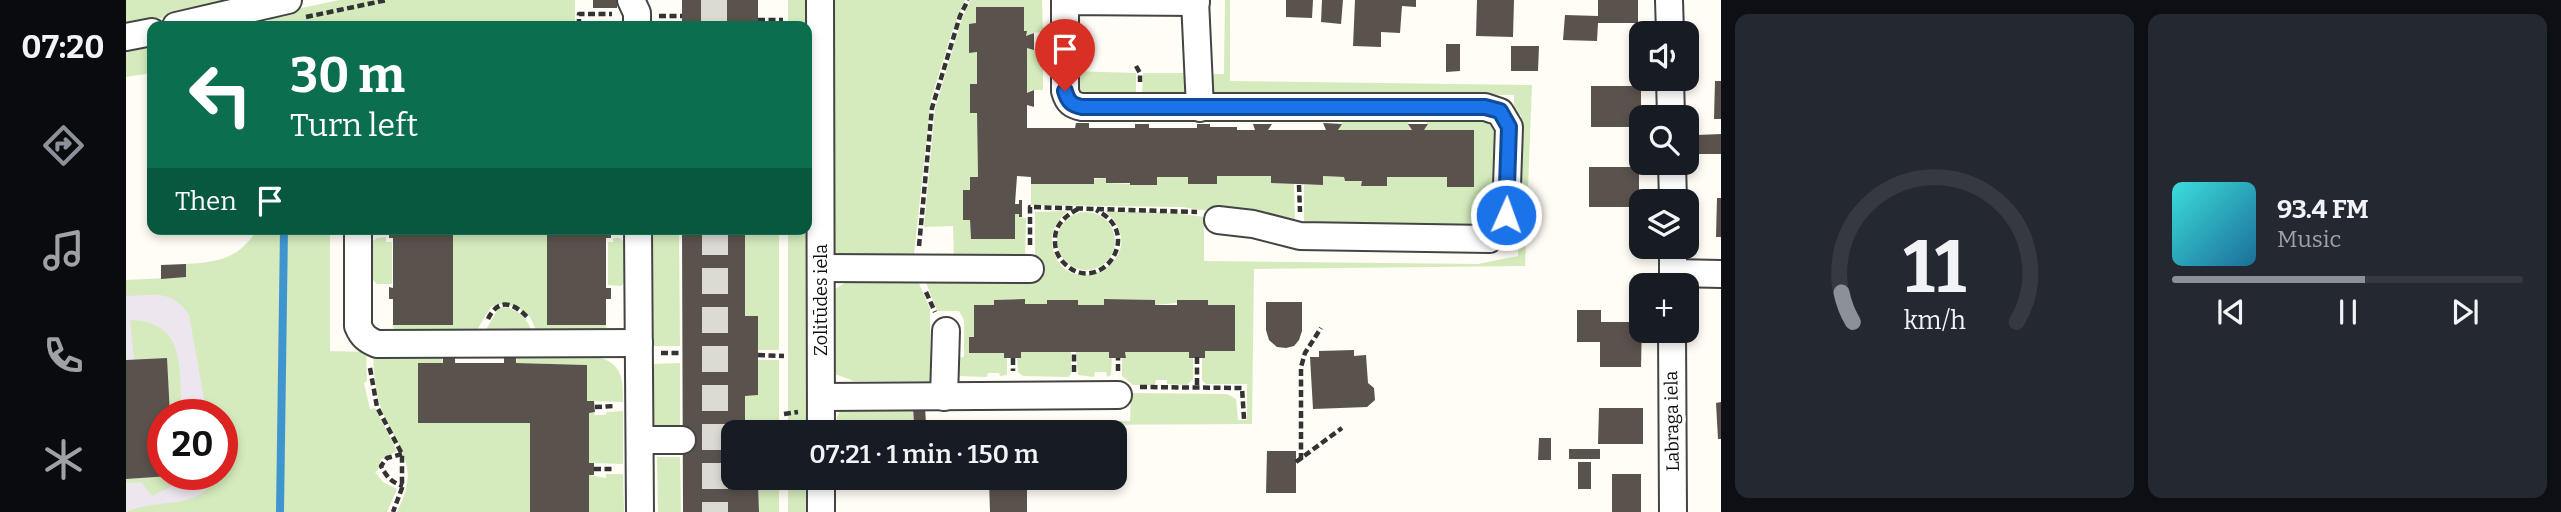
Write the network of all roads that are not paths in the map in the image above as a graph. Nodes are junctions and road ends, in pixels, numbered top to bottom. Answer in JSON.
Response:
{"nodes":[{"id":1,"x":820,"y":0,"type":"edge"},
{"id":2,"x":1670,"y":0,"type":"edge"},
{"id":3,"x":1196,"y":1,"type":"edge"},
{"id":4,"x":278,"y":6,"type":"edge"},
{"id":5,"x":202,"y":21,"type":"edge"},
{"id":6,"x":1670,"y":21,"type":"edge"},
{"id":7,"x":147,"y":33,"type":"edge"},
{"id":8,"x":126,"y":37,"type":"edge"},
{"id":9,"x":1200,"y":108,"type":"junction"},
{"id":10,"x":1218,"y":220,"type":"road end"},
{"id":11,"x":358,"y":235,"type":"edge"},
{"id":12,"x":638,"y":235,"type":"edge"},
{"id":13,"x":821,"y":268,"type":"junction"},
{"id":14,"x":1030,"y":269,"type":"road end"},
{"id":15,"x":1721,"y":274,"type":"edge"},
{"id":16,"x":1699,"y":276,"type":"edge"},
{"id":17,"x":939,"y":327,"type":"road end"},
{"id":18,"x":639,"y":343,"type":"junction"},
{"id":19,"x":1672,"y":343,"type":"edge"},
{"id":20,"x":1118,"y":395,"type":"dead end"},
{"id":21,"x":822,"y":397,"type":"junction"},
{"id":22,"x":944,"y":397,"type":"junction"},
{"id":23,"x":821,"y":420,"type":"edge"},
{"id":24,"x":640,"y":440,"type":"junction"},
{"id":25,"x":682,"y":440,"type":"dead end"},
{"id":26,"x":821,"y":490,"type":"edge"},
{"id":27,"x":640,"y":512,"type":"edge"},
{"id":28,"x":821,"y":512,"type":"edge"},
{"id":29,"x":1673,"y":512,"type":"edge"}],
"edges":[{"from":1,"to":13,"type":"street","name":"Zolitūdes iela"},
{"from":2,"to":6,"type":"street"},
{"from":3,"to":9,"type":"street"},
{"from":3,"to":9,"type":"street"},
{"from":4,"to":5,"type":"street"},
{"from":7,"to":8,"type":"street"},
{"from":9,"to":10,"type":"street"},
{"from":11,"to":18,"type":"street"},
{"from":12,"to":18,"type":"street"},
{"from":13,"to":14,"type":"street"},
{"from":13,"to":21,"type":"street","name":"Zolitūdes iela"},
{"from":15,"to":16,"type":"street"},
{"from":17,"to":22,"type":"street"},
{"from":18,"to":24,"type":"street"},
{"from":19,"to":29,"type":"street","name":"Labraga iela"},
{"from":20,"to":22,"type":"street"},
{"from":21,"to":22,"type":"street"},
{"from":21,"to":23,"type":"street","name":"Zolitūdes iela"},
{"from":24,"to":25,"type":"street"},
{"from":24,"to":27,"type":"street"},
{"from":26,"to":28,"type":"street"}]}
